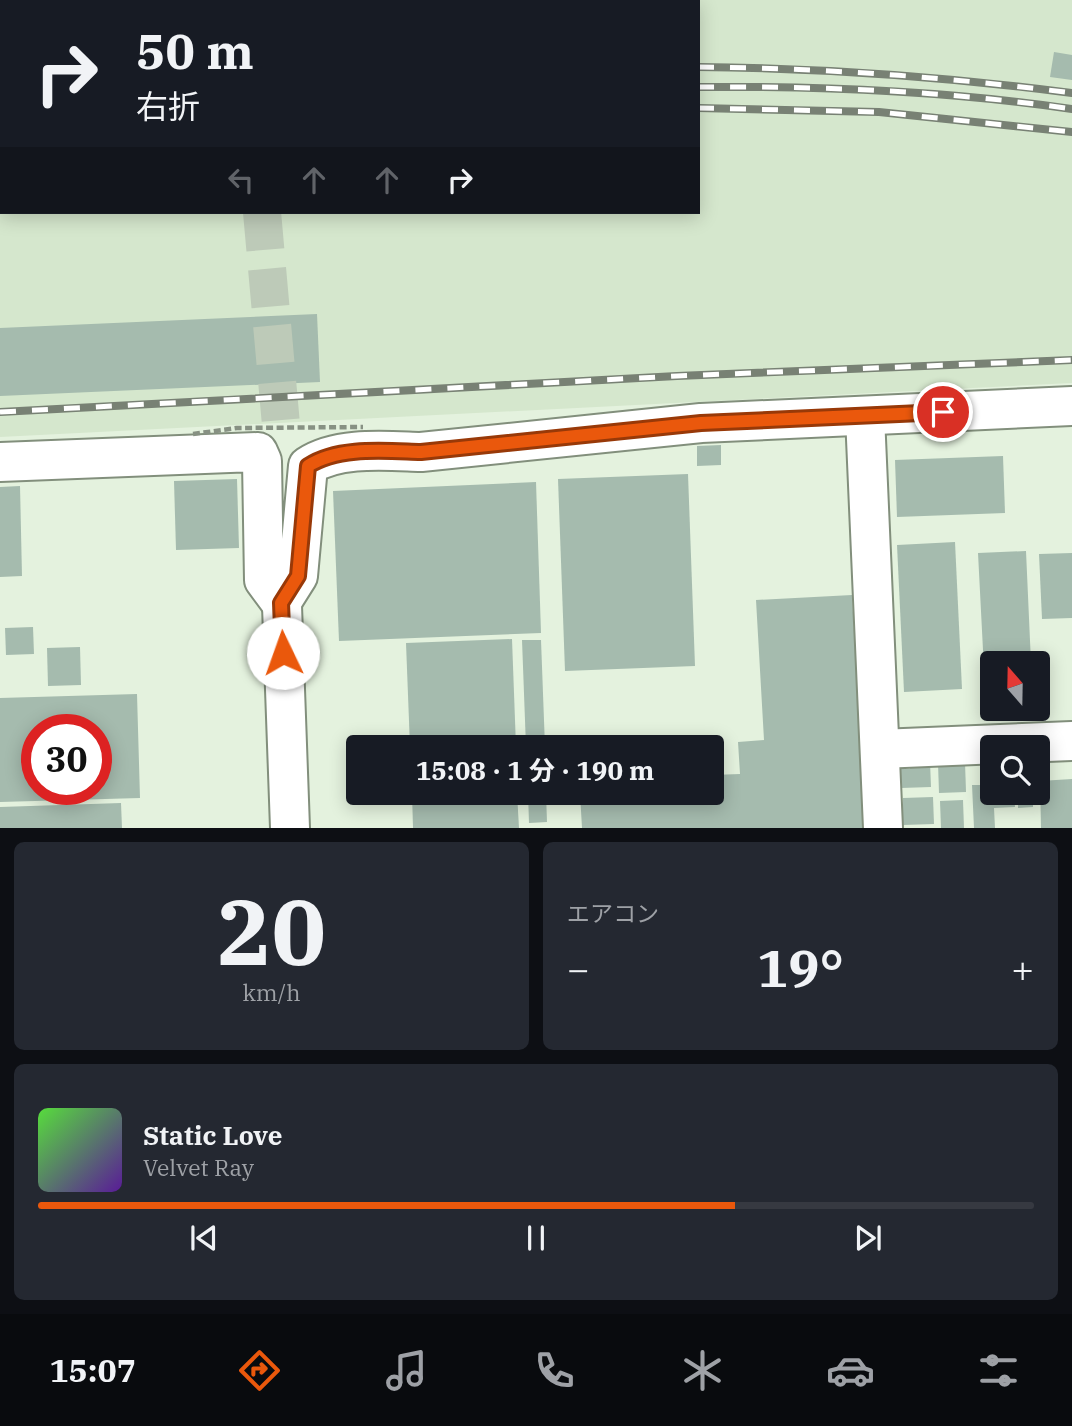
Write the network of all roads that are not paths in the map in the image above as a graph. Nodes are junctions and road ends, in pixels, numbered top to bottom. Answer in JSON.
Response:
{"nodes":[{"id":1,"x":1072,"y":406,"type":"edge"},
{"id":2,"x":866,"y":416,"type":"junction"},
{"id":3,"x":282,"y":436,"type":"tunnel mouth"},
{"id":4,"x":0,"y":462,"type":"edge"},
{"id":5,"x":281,"y":603,"type":"junction"},
{"id":6,"x":1072,"y":741,"type":"edge"},
{"id":7,"x":880,"y":749,"type":"junction"},
{"id":8,"x":290,"y":828,"type":"edge"},
{"id":9,"x":883,"y":828,"type":"edge"}],
"edges":[{"from":1,"to":2,"type":"street"},
{"from":2,"to":5,"type":"street"},
{"from":2,"to":7,"type":"street"},
{"from":3,"to":5,"type":"street"},
{"from":4,"to":5,"type":"street"},
{"from":5,"to":8,"type":"street"},
{"from":6,"to":7,"type":"street"},
{"from":7,"to":9,"type":"street"}]}
